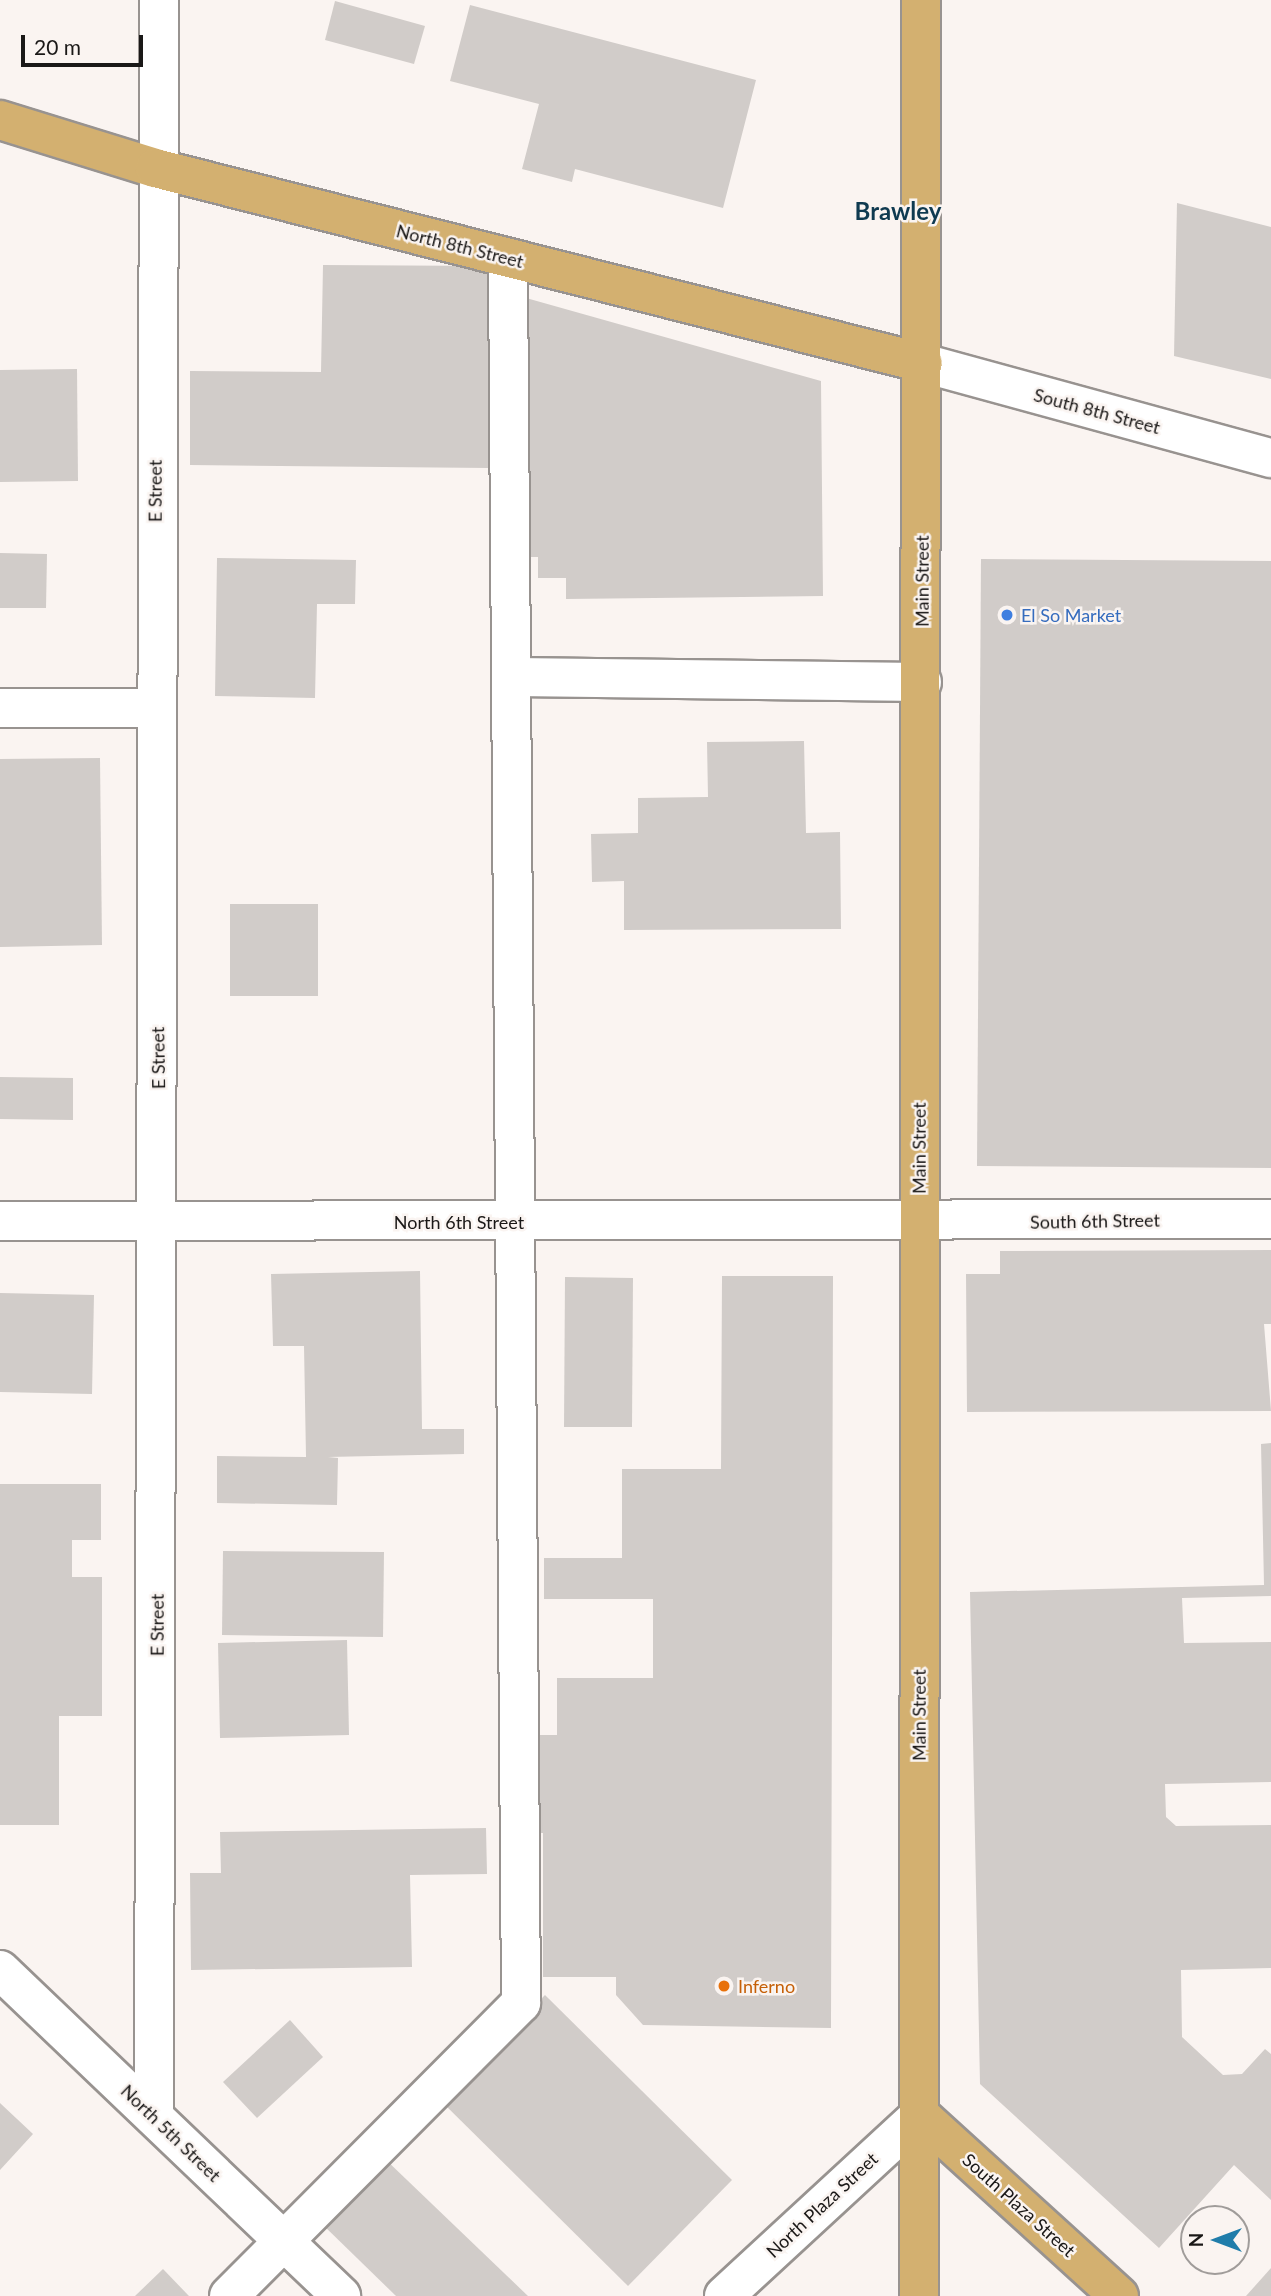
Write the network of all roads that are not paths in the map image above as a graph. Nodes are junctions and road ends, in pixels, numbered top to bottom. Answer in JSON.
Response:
{"nodes":[{"id":1,"x":159,"y":0,"type":"edge"},
{"id":2,"x":921,"y":0,"type":"edge"},
{"id":3,"x":0,"y":120,"type":"edge"},
{"id":4,"x":155,"y":167,"type":"junction"},
{"id":5,"x":508,"y":258,"type":"junction"},
{"id":6,"x":923,"y":363,"type":"junction"},
{"id":7,"x":1271,"y":458,"type":"edge"},
{"id":8,"x":514,"y":677,"type":"junction"},
{"id":9,"x":922,"y":682,"type":"junction"},
{"id":10,"x":0,"y":708,"type":"edge"},
{"id":11,"x":155,"y":708,"type":"junction"},
{"id":12,"x":1271,"y":1219,"type":"edge"},
{"id":13,"x":0,"y":1221,"type":"edge"},
{"id":14,"x":160,"y":1221,"type":"junction"},
{"id":15,"x":518,"y":1222,"type":"junction"},
{"id":16,"x":918,"y":1222,"type":"junction"},
{"id":17,"x":0,"y":1970,"type":"edge"},
{"id":18,"x":920,"y":2115,"type":"junction"},
{"id":19,"x":154,"y":2116,"type":"junction"},
{"id":20,"x":285,"y":2242,"type":"junction"},
{"id":21,"x":229,"y":2296,"type":"edge"},
{"id":22,"x":341,"y":2296,"type":"edge"},
{"id":23,"x":724,"y":2296,"type":"edge"},
{"id":24,"x":919,"y":2296,"type":"edge"},
{"id":25,"x":1119,"y":2296,"type":"edge"}],
"edges":[{"from":1,"to":4,"type":"street","name":"E Street"},
{"from":2,"to":6,"type":"main road","name":"Main Street"},
{"from":3,"to":4,"type":"main road","name":"North 8th Street"},
{"from":4,"to":5,"type":"main road","name":"North 8th Street"},
{"from":4,"to":11,"type":"street","name":"E Street"},
{"from":5,"to":6,"type":"main road","name":"North 8th Street"},
{"from":5,"to":8,"type":"street"},
{"from":6,"to":7,"type":"street","name":"South 8th Street"},
{"from":6,"to":9,"type":"main road","name":"Main Street"},
{"from":8,"to":9,"type":"street"},
{"from":8,"to":15,"type":"street"},
{"from":9,"to":16,"type":"main road","name":"Main Street"},
{"from":10,"to":11,"type":"street"},
{"from":11,"to":14,"type":"street","name":"E Street"},
{"from":12,"to":16,"type":"street","name":"South 6th Street"},
{"from":13,"to":14,"type":"street","name":"North 6th Street"},
{"from":14,"to":15,"type":"street","name":"North 6th Street"},
{"from":14,"to":19,"type":"street","name":"E Street"},
{"from":15,"to":16,"type":"street","name":"North 6th Street"},
{"from":15,"to":20,"type":"street"},
{"from":16,"to":18,"type":"main road","name":"Main Street"},
{"from":17,"to":19,"type":"street","name":"North 5th Street"},
{"from":18,"to":23,"type":"street","name":"North Plaza Street"},
{"from":18,"to":24,"type":"main road","name":"Main Street"},
{"from":18,"to":25,"type":"main road","name":"South Plaza Street"},
{"from":19,"to":20,"type":"street","name":"North 5th Street"},
{"from":20,"to":21,"type":"street"},
{"from":20,"to":22,"type":"street","name":"North 5th Street"}]}
